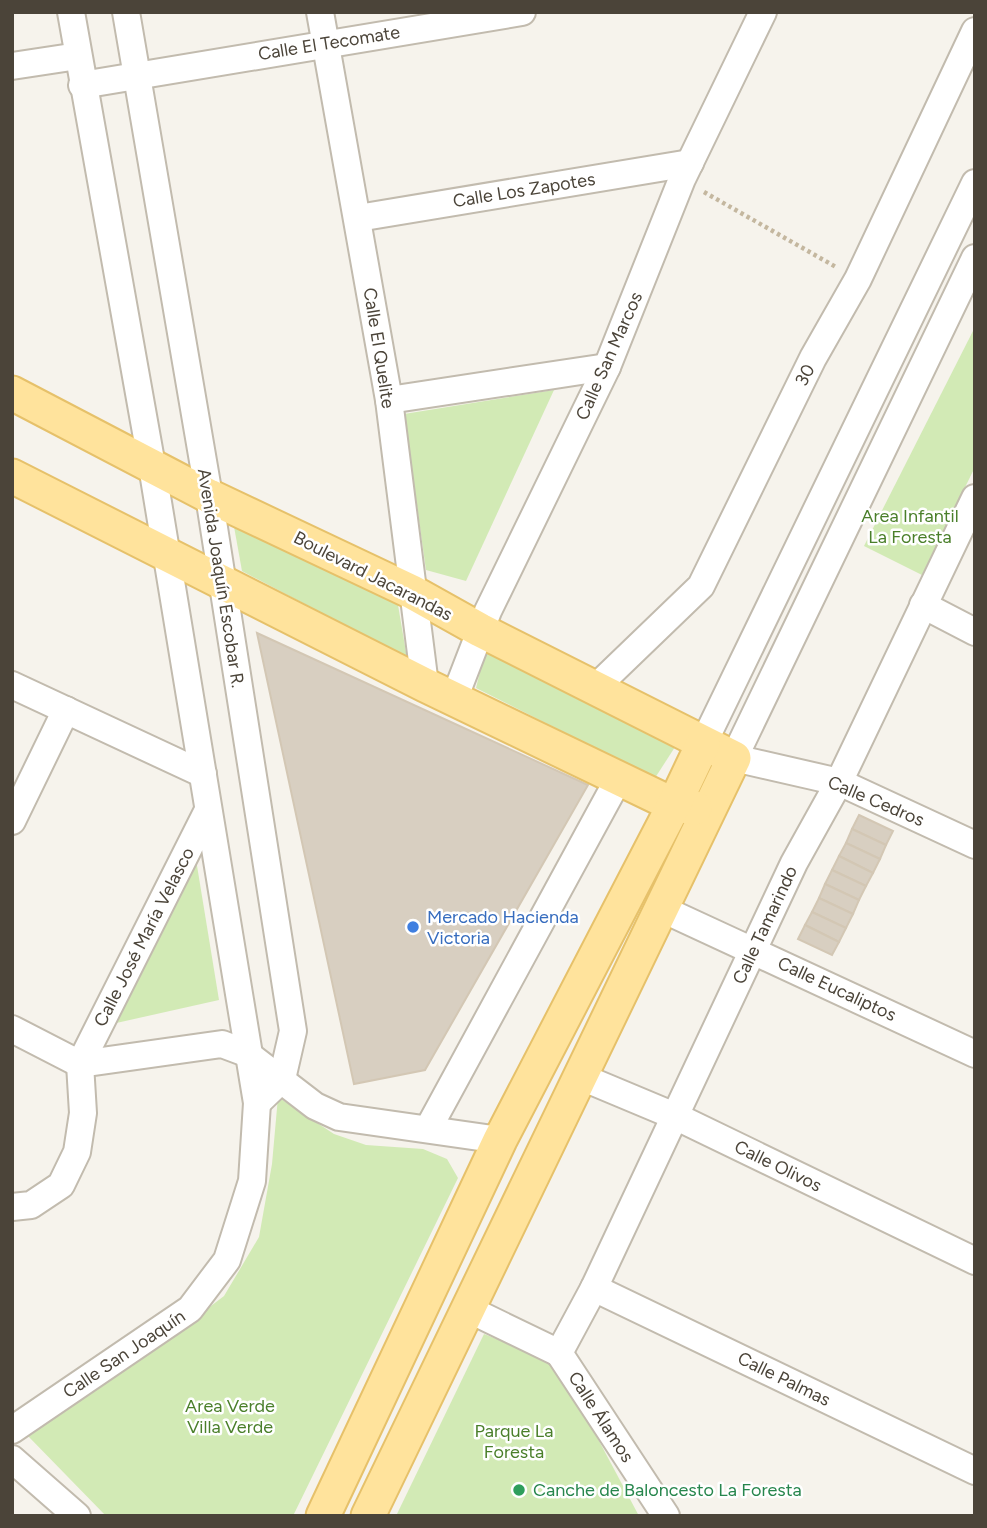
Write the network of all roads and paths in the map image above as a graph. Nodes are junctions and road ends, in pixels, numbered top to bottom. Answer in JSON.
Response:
{"nodes":[{"id":1,"x":71,"y":12,"type":"edge"},
{"id":2,"x":126,"y":12,"type":"edge"},
{"id":3,"x":320,"y":12,"type":"edge"},
{"id":4,"x":522,"y":12,"type":"edge"},
{"id":5,"x":763,"y":12,"type":"edge"},
{"id":6,"x":975,"y":31,"type":"edge"},
{"id":7,"x":325,"y":43,"type":"junction"},
{"id":8,"x":78,"y":55,"type":"junction"},
{"id":9,"x":12,"y":66,"type":"edge"},
{"id":10,"x":135,"y":76,"type":"junction"},
{"id":11,"x":82,"y":85,"type":"junction"},
{"id":12,"x":686,"y":171,"type":"junction"},
{"id":13,"x":975,"y":183,"type":"edge"},
{"id":14,"x":358,"y":218,"type":"junction"},
{"id":15,"x":975,"y":258,"type":"edge"},
{"id":16,"x":858,"y":279,"type":"junction"},
{"id":17,"x":607,"y":367,"type":"junction"},
{"id":18,"x":12,"y":393,"type":"edge"},
{"id":19,"x":388,"y":400,"type":"junction"},
{"id":20,"x":152,"y":466,"type":"junction"},
{"id":21,"x":12,"y":476,"type":"edge"},
{"id":22,"x":209,"y":496,"type":"junction"},
{"id":23,"x":975,"y":498,"type":"edge"},
{"id":24,"x":165,"y":554,"type":"junction"},
{"id":25,"x":223,"y":583,"type":"junction"},
{"id":26,"x":412,"y":592,"type":"junction"},
{"id":27,"x":923,"y":605,"type":"junction"},
{"id":28,"x":480,"y":630,"type":"junction"},
{"id":29,"x":975,"y":632,"type":"edge"},
{"id":30,"x":12,"y":685,"type":"edge"},
{"id":31,"x":594,"y":689,"type":"junction"},
{"id":32,"x":440,"y":692,"type":"junction"},
{"id":33,"x":66,"y":710,"type":"junction"},
{"id":34,"x":702,"y":744,"type":"junction"},
{"id":35,"x":734,"y":758,"type":"junction"},
{"id":36,"x":203,"y":774,"type":"junction"},
{"id":37,"x":619,"y":778,"type":"junction"},
{"id":38,"x":839,"y":782,"type":"junction"},
{"id":39,"x":674,"y":805,"type":"junction"},
{"id":40,"x":208,"y":810,"type":"junction"},
{"id":41,"x":708,"y":810,"type":"junction"},
{"id":42,"x":12,"y":821,"type":"edge"},
{"id":43,"x":975,"y":845,"type":"edge"},
{"id":44,"x":660,"y":908,"type":"junction"},
{"id":45,"x":753,"y":950,"type":"junction"},
{"id":46,"x":12,"y":1029,"type":"edge"},
{"id":47,"x":246,"y":1052,"type":"junction"},
{"id":48,"x":975,"y":1054,"type":"edge"},
{"id":49,"x":80,"y":1064,"type":"junction"},
{"id":50,"x":579,"y":1076,"type":"junction"},
{"id":51,"x":282,"y":1079,"type":"junction"},
{"id":52,"x":257,"y":1103,"type":"junction"},
{"id":53,"x":677,"y":1116,"type":"junction"},
{"id":54,"x":428,"y":1129,"type":"junction"},
{"id":55,"x":500,"y":1140,"type":"junction"},
{"id":56,"x":12,"y":1207,"type":"edge"},
{"id":57,"x":975,"y":1261,"type":"edge"},
{"id":58,"x":594,"y":1288,"type":"junction"},
{"id":59,"x":466,"y":1308,"type":"junction"},
{"id":60,"x":559,"y":1353,"type":"junction"},
{"id":61,"x":12,"y":1430,"type":"edge"},
{"id":62,"x":12,"y":1459,"type":"edge"},
{"id":63,"x":975,"y":1471,"type":"edge"},
{"id":64,"x":77,"y":1516,"type":"edge"},
{"id":65,"x":323,"y":1516,"type":"edge"},
{"id":66,"x":368,"y":1516,"type":"edge"},
{"id":67,"x":666,"y":1516,"type":"edge"}],
"edges":[{"from":1,"to":8,"type":"street"},
{"from":2,"to":10,"type":"street","name":"Avenida Joaquín Escobar R."},
{"from":3,"to":7,"type":"street","name":"Calle El Quelite"},
{"from":4,"to":7,"type":"street","name":"Calle El Tecomate"},
{"from":5,"to":12,"type":"street","name":"Calle San Marcos"},
{"from":6,"to":16,"type":"street","name":"30"},
{"from":7,"to":10,"type":"street","name":"Calle El Tecomate"},
{"from":7,"to":14,"type":"street","name":"Calle El Quelite"},
{"from":8,"to":9,"type":"street"},
{"from":8,"to":11,"type":"street"},
{"from":10,"to":11,"type":"street"},
{"from":10,"to":22,"type":"street","name":"Avenida Joaquín Escobar R."},
{"from":11,"to":20,"type":"street"},
{"from":12,"to":14,"type":"street","name":"Calle Los Zapotes"},
{"from":12,"to":16,"type":"path"},
{"from":12,"to":17,"type":"street","name":"Calle San Marcos"},
{"from":13,"to":34,"type":"street"},
{"from":14,"to":19,"type":"street","name":"Calle El Quelite"},
{"from":15,"to":35,"type":"street"},
{"from":16,"to":31,"type":"street","name":"30"},
{"from":17,"to":19,"type":"street"},
{"from":17,"to":28,"type":"street","name":"Calle San Marcos"},
{"from":18,"to":20,"type":"main road","name":"Boulevard Jacarandas"},
{"from":19,"to":26,"type":"street","name":"Calle El Quelite"},
{"from":20,"to":22,"type":"main road","name":"Boulevard Jacarandas"},
{"from":20,"to":24,"type":"street"},
{"from":21,"to":24,"type":"main road"},
{"from":22,"to":25,"type":"street","name":"Avenida Joaquín Escobar R."},
{"from":22,"to":26,"type":"main road","name":"Boulevard Jacarandas"},
{"from":23,"to":27,"type":"street","name":"Calle Tamarindo"},
{"from":24,"to":25,"type":"main road"},
{"from":24,"to":36,"type":"street"},
{"from":25,"to":32,"type":"main road"},
{"from":25,"to":51,"type":"street","name":"Avenida Joaquín Escobar R."},
{"from":26,"to":28,"type":"main road","name":"Boulevard Jacarandas"},
{"from":26,"to":32,"type":"street","name":"Calle El Quelite"},
{"from":27,"to":29,"type":"street"},
{"from":27,"to":38,"type":"street","name":"Calle Tamarindo"},
{"from":28,"to":31,"type":"main road","name":"Boulevard Jacarandas"},
{"from":28,"to":32,"type":"street","name":"Calle San Marcos"},
{"from":30,"to":33,"type":"street"},
{"from":31,"to":34,"type":"main road","name":"Boulevard Jacarandas"},
{"from":32,"to":37,"type":"main road"},
{"from":33,"to":36,"type":"street"},
{"from":33,"to":42,"type":"street"},
{"from":34,"to":35,"type":"main road","name":"Boulevard Jacarandas"},
{"from":34,"to":39,"type":"main road"},
{"from":35,"to":38,"type":"street","name":"Calle Cedros"},
{"from":35,"to":41,"type":"main road"},
{"from":36,"to":40,"type":"street"},
{"from":37,"to":39,"type":"main road"},
{"from":37,"to":54,"type":"street"},
{"from":38,"to":43,"type":"street","name":"Calle Cedros"},
{"from":38,"to":45,"type":"street","name":"Calle Tamarindo"},
{"from":39,"to":41,"type":"main road"},
{"from":39,"to":55,"type":"main road"},
{"from":40,"to":47,"type":"street"},
{"from":40,"to":49,"type":"street","name":"Calle José María Velasco"},
{"from":41,"to":44,"type":"main road"},
{"from":44,"to":45,"type":"street","name":"Calle Eucaliptos"},
{"from":44,"to":50,"type":"main road"},
{"from":45,"to":48,"type":"street","name":"Calle Eucaliptos"},
{"from":45,"to":53,"type":"street","name":"Calle Tamarindo"},
{"from":46,"to":49,"type":"street"},
{"from":47,"to":49,"type":"street"},
{"from":47,"to":51,"type":"street"},
{"from":47,"to":52,"type":"street"},
{"from":49,"to":56,"type":"street"},
{"from":50,"to":53,"type":"street","name":"Calle Olivos"},
{"from":50,"to":59,"type":"main road"},
{"from":51,"to":52,"type":"street"},
{"from":51,"to":54,"type":"street"},
{"from":52,"to":61,"type":"street","name":"Calle San Joaquín"},
{"from":53,"to":57,"type":"street","name":"Calle Olivos"},
{"from":53,"to":58,"type":"street","name":"Calle Tamarindo"},
{"from":54,"to":55,"type":"street"},
{"from":55,"to":65,"type":"main road"},
{"from":58,"to":60,"type":"street","name":"Calle Tamarindo"},
{"from":58,"to":63,"type":"street","name":"Calle Palmas"},
{"from":59,"to":60,"type":"street"},
{"from":59,"to":66,"type":"main road"},
{"from":60,"to":67,"type":"street","name":"Calle Álamos"},
{"from":62,"to":64,"type":"street"}]}
